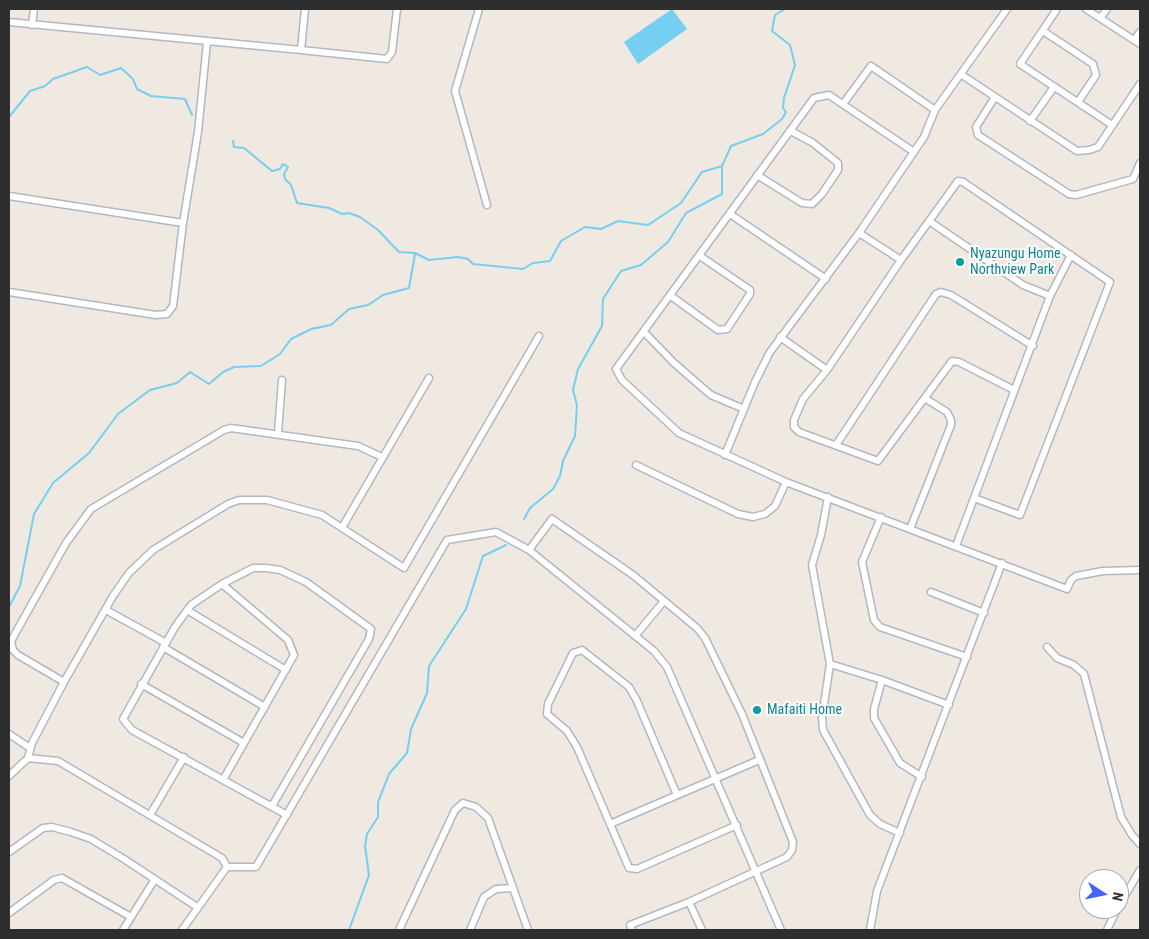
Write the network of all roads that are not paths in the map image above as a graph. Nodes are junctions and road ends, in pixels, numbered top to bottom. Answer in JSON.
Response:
{"nodes":[{"id":1,"x":34,"y":9,"type":"edge"},
{"id":2,"x":305,"y":9,"type":"edge"},
{"id":3,"x":397,"y":9,"type":"edge"},
{"id":4,"x":479,"y":9,"type":"edge"},
{"id":5,"x":1007,"y":9,"type":"edge"},
{"id":6,"x":1057,"y":9,"type":"edge"},
{"id":7,"x":1086,"y":9,"type":"edge"},
{"id":8,"x":1107,"y":9,"type":"edge"},
{"id":9,"x":1101,"y":18,"type":"junction"},
{"id":10,"x":9,"y":22,"type":"edge"},
{"id":11,"x":32,"y":25,"type":"junction"},
{"id":12,"x":1043,"y":30,"type":"junction"},
{"id":13,"x":1140,"y":32,"type":"edge"},
{"id":14,"x":207,"y":42,"type":"junction"},
{"id":15,"x":1137,"y":42,"type":"edge"},
{"id":16,"x":301,"y":50,"type":"junction"},
{"id":17,"x":962,"y":74,"type":"junction"},
{"id":18,"x":1140,"y":84,"type":"edge"},
{"id":19,"x":1054,"y":87,"type":"junction"},
{"id":20,"x":1138,"y":92,"type":"edge"},
{"id":21,"x":995,"y":97,"type":"junction"},
{"id":22,"x":1078,"y":102,"type":"junction"},
{"id":23,"x":843,"y":104,"type":"junction"},
{"id":24,"x":935,"y":110,"type":"junction"},
{"id":25,"x":1030,"y":121,"type":"junction"},
{"id":26,"x":1112,"y":126,"type":"junction"},
{"id":27,"x":790,"y":131,"type":"junction"},
{"id":28,"x":914,"y":152,"type":"junction"},
{"id":29,"x":1140,"y":163,"type":"edge"},
{"id":30,"x":757,"y":175,"type":"junction"},
{"id":31,"x":9,"y":196,"type":"edge"},
{"id":32,"x":487,"y":205,"type":"dead end"},
{"id":33,"x":730,"y":214,"type":"junction"},
{"id":34,"x":929,"y":221,"type":"junction"},
{"id":35,"x":183,"y":223,"type":"junction"},
{"id":36,"x":859,"y":234,"type":"junction"},
{"id":37,"x":1071,"y":255,"type":"junction"},
{"id":38,"x":700,"y":256,"type":"junction"},
{"id":39,"x":901,"y":260,"type":"junction"},
{"id":40,"x":826,"y":279,"type":"junction"},
{"id":41,"x":9,"y":292,"type":"edge"},
{"id":42,"x":671,"y":296,"type":"junction"},
{"id":43,"x":1050,"y":296,"type":"junction"},
{"id":44,"x":644,"y":332,"type":"junction"},
{"id":45,"x":539,"y":336,"type":"dead end"},
{"id":46,"x":780,"y":337,"type":"junction"},
{"id":47,"x":1033,"y":346,"type":"junction"},
{"id":48,"x":827,"y":370,"type":"junction"},
{"id":49,"x":430,"y":378,"type":"dead end"},
{"id":50,"x":282,"y":380,"type":"dead end"},
{"id":51,"x":1014,"y":390,"type":"junction"},
{"id":52,"x":926,"y":399,"type":"junction"},
{"id":53,"x":744,"y":409,"type":"junction"},
{"id":54,"x":278,"y":433,"type":"junction"},
{"id":55,"x":836,"y":445,"type":"junction"},
{"id":56,"x":725,"y":455,"type":"junction"},
{"id":57,"x":382,"y":457,"type":"junction"},
{"id":58,"x":636,"y":464,"type":"dead end"},
{"id":59,"x":786,"y":482,"type":"junction"},
{"id":60,"x":828,"y":497,"type":"junction"},
{"id":61,"x":974,"y":498,"type":"junction"},
{"id":62,"x":881,"y":517,"type":"junction"},
{"id":63,"x":343,"y":526,"type":"junction"},
{"id":64,"x":910,"y":529,"type":"junction"},
{"id":65,"x":956,"y":546,"type":"junction"},
{"id":66,"x":529,"y":550,"type":"junction"},
{"id":67,"x":1002,"y":563,"type":"junction"},
{"id":68,"x":1140,"y":570,"type":"edge"},
{"id":69,"x":222,"y":584,"type":"junction"},
{"id":70,"x":931,"y":592,"type":"dead end"},
{"id":71,"x":664,"y":601,"type":"junction"},
{"id":72,"x":106,"y":610,"type":"junction"},
{"id":73,"x":187,"y":610,"type":"junction"},
{"id":74,"x":984,"y":612,"type":"junction"},
{"id":75,"x":635,"y":636,"type":"junction"},
{"id":76,"x":164,"y":645,"type":"junction"},
{"id":77,"x":1047,"y":647,"type":"dead end"},
{"id":78,"x":967,"y":657,"type":"junction"},
{"id":79,"x":830,"y":664,"type":"junction"},
{"id":80,"x":286,"y":670,"type":"junction"},
{"id":81,"x":882,"y":680,"type":"junction"},
{"id":82,"x":64,"y":682,"type":"junction"},
{"id":83,"x":141,"y":684,"type":"junction"},
{"id":84,"x":949,"y":705,"type":"junction"},
{"id":85,"x":265,"y":707,"type":"junction"},
{"id":86,"x":9,"y":734,"type":"edge"},
{"id":87,"x":244,"y":743,"type":"junction"},
{"id":88,"x":30,"y":748,"type":"junction"},
{"id":89,"x":184,"y":757,"type":"junction"},
{"id":90,"x":28,"y":758,"type":"junction"},
{"id":91,"x":759,"y":760,"type":"junction"},
{"id":92,"x":9,"y":776,"type":"edge"},
{"id":93,"x":922,"y":777,"type":"junction"},
{"id":94,"x":716,"y":779,"type":"junction"},
{"id":95,"x":223,"y":780,"type":"junction"},
{"id":96,"x":677,"y":794,"type":"junction"},
{"id":97,"x":272,"y":806,"type":"junction"},
{"id":98,"x":150,"y":815,"type":"junction"},
{"id":99,"x":287,"y":815,"type":"junction"},
{"id":100,"x":610,"y":824,"type":"junction"},
{"id":101,"x":737,"y":825,"type":"junction"},
{"id":102,"x":900,"y":833,"type":"junction"},
{"id":103,"x":1140,"y":844,"type":"edge"},
{"id":104,"x":9,"y":852,"type":"edge"},
{"id":105,"x":227,"y":866,"type":"junction"},
{"id":106,"x":1140,"y":870,"type":"edge"},
{"id":107,"x":756,"y":871,"type":"junction"},
{"id":108,"x":155,"y":879,"type":"junction"},
{"id":109,"x":512,"y":888,"type":"junction"},
{"id":110,"x":1129,"y":888,"type":"edge"},
{"id":111,"x":689,"y":902,"type":"junction"},
{"id":112,"x":197,"y":907,"type":"junction"},
{"id":113,"x":9,"y":912,"type":"edge"},
{"id":114,"x":131,"y":917,"type":"junction"},
{"id":115,"x":123,"y":930,"type":"edge"},
{"id":116,"x":182,"y":930,"type":"edge"},
{"id":117,"x":399,"y":930,"type":"edge"},
{"id":118,"x":470,"y":930,"type":"edge"},
{"id":119,"x":528,"y":930,"type":"edge"},
{"id":120,"x":632,"y":930,"type":"edge"},
{"id":121,"x":702,"y":930,"type":"edge"},
{"id":122,"x":781,"y":930,"type":"edge"},
{"id":123,"x":870,"y":930,"type":"edge"}],
"edges":[{"from":1,"to":11,"type":"street"},
{"from":2,"to":16,"type":"street"},
{"from":3,"to":16,"type":"street"},
{"from":4,"to":32,"type":"street"},
{"from":5,"to":17,"type":"street"},
{"from":6,"to":12,"type":"street"},
{"from":7,"to":9,"type":"street"},
{"from":8,"to":9,"type":"street"},
{"from":9,"to":15,"type":"street"},
{"from":10,"to":11,"type":"street"},
{"from":11,"to":14,"type":"street"},
{"from":12,"to":19,"type":"street"},
{"from":12,"to":22,"type":"street"},
{"from":13,"to":15,"type":"street"},
{"from":14,"to":16,"type":"street"},
{"from":14,"to":35,"type":"street"},
{"from":17,"to":21,"type":"street"},
{"from":17,"to":24,"type":"street"},
{"from":18,"to":20,"type":"street"},
{"from":19,"to":22,"type":"street"},
{"from":19,"to":25,"type":"street"},
{"from":20,"to":26,"type":"street"},
{"from":21,"to":25,"type":"street"},
{"from":21,"to":29,"type":"street"},
{"from":22,"to":26,"type":"street"},
{"from":23,"to":24,"type":"street"},
{"from":23,"to":27,"type":"street"},
{"from":23,"to":28,"type":"street"},
{"from":24,"to":28,"type":"street"},
{"from":25,"to":26,"type":"street"},
{"from":27,"to":30,"type":"street"},
{"from":27,"to":30,"type":"street"},
{"from":28,"to":36,"type":"street"},
{"from":30,"to":33,"type":"street"},
{"from":31,"to":35,"type":"street"},
{"from":33,"to":38,"type":"street"},
{"from":33,"to":40,"type":"street"},
{"from":34,"to":37,"type":"street"},
{"from":34,"to":39,"type":"street"},
{"from":34,"to":43,"type":"street"},
{"from":35,"to":41,"type":"street"},
{"from":36,"to":39,"type":"street"},
{"from":36,"to":40,"type":"street"},
{"from":37,"to":43,"type":"street"},
{"from":37,"to":61,"type":"street"},
{"from":38,"to":42,"type":"street"},
{"from":38,"to":42,"type":"street"},
{"from":39,"to":48,"type":"street"},
{"from":40,"to":46,"type":"street"},
{"from":42,"to":44,"type":"street"},
{"from":43,"to":47,"type":"street"},
{"from":44,"to":53,"type":"street"},
{"from":44,"to":56,"type":"street"},
{"from":45,"to":63,"type":"street"},
{"from":46,"to":48,"type":"street"},
{"from":46,"to":53,"type":"street"},
{"from":47,"to":51,"type":"street"},
{"from":47,"to":55,"type":"street"},
{"from":48,"to":55,"type":"street"},
{"from":49,"to":57,"type":"street"},
{"from":50,"to":54,"type":"street"},
{"from":51,"to":52,"type":"street"},
{"from":51,"to":61,"type":"street"},
{"from":52,"to":55,"type":"street"},
{"from":52,"to":64,"type":"street"},
{"from":53,"to":56,"type":"street"},
{"from":54,"to":57,"type":"street"},
{"from":54,"to":82,"type":"street"},
{"from":56,"to":59,"type":"street"},
{"from":57,"to":63,"type":"street"},
{"from":58,"to":59,"type":"street"},
{"from":59,"to":60,"type":"street"},
{"from":60,"to":62,"type":"street"},
{"from":60,"to":79,"type":"street"},
{"from":61,"to":65,"type":"street"},
{"from":62,"to":64,"type":"street"},
{"from":62,"to":78,"type":"street"},
{"from":63,"to":72,"type":"street"},
{"from":64,"to":65,"type":"street"},
{"from":65,"to":67,"type":"street"},
{"from":66,"to":71,"type":"street"},
{"from":66,"to":75,"type":"street"},
{"from":66,"to":99,"type":"street"},
{"from":67,"to":68,"type":"street"},
{"from":67,"to":74,"type":"street"},
{"from":69,"to":73,"type":"street"},
{"from":69,"to":80,"type":"street"},
{"from":69,"to":97,"type":"street"},
{"from":70,"to":74,"type":"street"},
{"from":71,"to":75,"type":"street"},
{"from":71,"to":91,"type":"street"},
{"from":72,"to":76,"type":"street"},
{"from":72,"to":82,"type":"street"},
{"from":73,"to":76,"type":"street"},
{"from":73,"to":80,"type":"street"},
{"from":74,"to":78,"type":"street"},
{"from":75,"to":94,"type":"street"},
{"from":76,"to":83,"type":"street"},
{"from":76,"to":85,"type":"street"},
{"from":77,"to":103,"type":"street"},
{"from":78,"to":84,"type":"street"},
{"from":79,"to":81,"type":"street"},
{"from":79,"to":102,"type":"street"},
{"from":80,"to":85,"type":"street"},
{"from":81,"to":84,"type":"street"},
{"from":81,"to":93,"type":"street"},
{"from":82,"to":88,"type":"street"},
{"from":83,"to":87,"type":"street"},
{"from":83,"to":89,"type":"street"},
{"from":84,"to":93,"type":"street"},
{"from":85,"to":87,"type":"street"},
{"from":86,"to":88,"type":"street"},
{"from":87,"to":95,"type":"street"},
{"from":88,"to":90,"type":"street"},
{"from":89,"to":95,"type":"street"},
{"from":89,"to":98,"type":"street"},
{"from":90,"to":92,"type":"street"},
{"from":90,"to":98,"type":"street"},
{"from":91,"to":94,"type":"street"},
{"from":91,"to":107,"type":"street"},
{"from":93,"to":102,"type":"street"},
{"from":94,"to":96,"type":"street"},
{"from":94,"to":101,"type":"street"},
{"from":95,"to":97,"type":"street"},
{"from":96,"to":100,"type":"street"},
{"from":96,"to":100,"type":"street"},
{"from":97,"to":99,"type":"street"},
{"from":98,"to":105,"type":"street"},
{"from":99,"to":105,"type":"street"},
{"from":100,"to":101,"type":"street"},
{"from":101,"to":107,"type":"street"},
{"from":102,"to":123,"type":"street"},
{"from":104,"to":108,"type":"street"},
{"from":105,"to":112,"type":"street"},
{"from":106,"to":110,"type":"street"},
{"from":107,"to":111,"type":"street"},
{"from":107,"to":122,"type":"street"},
{"from":108,"to":112,"type":"street"},
{"from":108,"to":114,"type":"street"},
{"from":109,"to":117,"type":"street"},
{"from":109,"to":118,"type":"street"},
{"from":109,"to":119,"type":"street"},
{"from":111,"to":120,"type":"street"},
{"from":111,"to":121,"type":"street"},
{"from":112,"to":116,"type":"street"},
{"from":113,"to":114,"type":"street"},
{"from":114,"to":115,"type":"street"}]}
